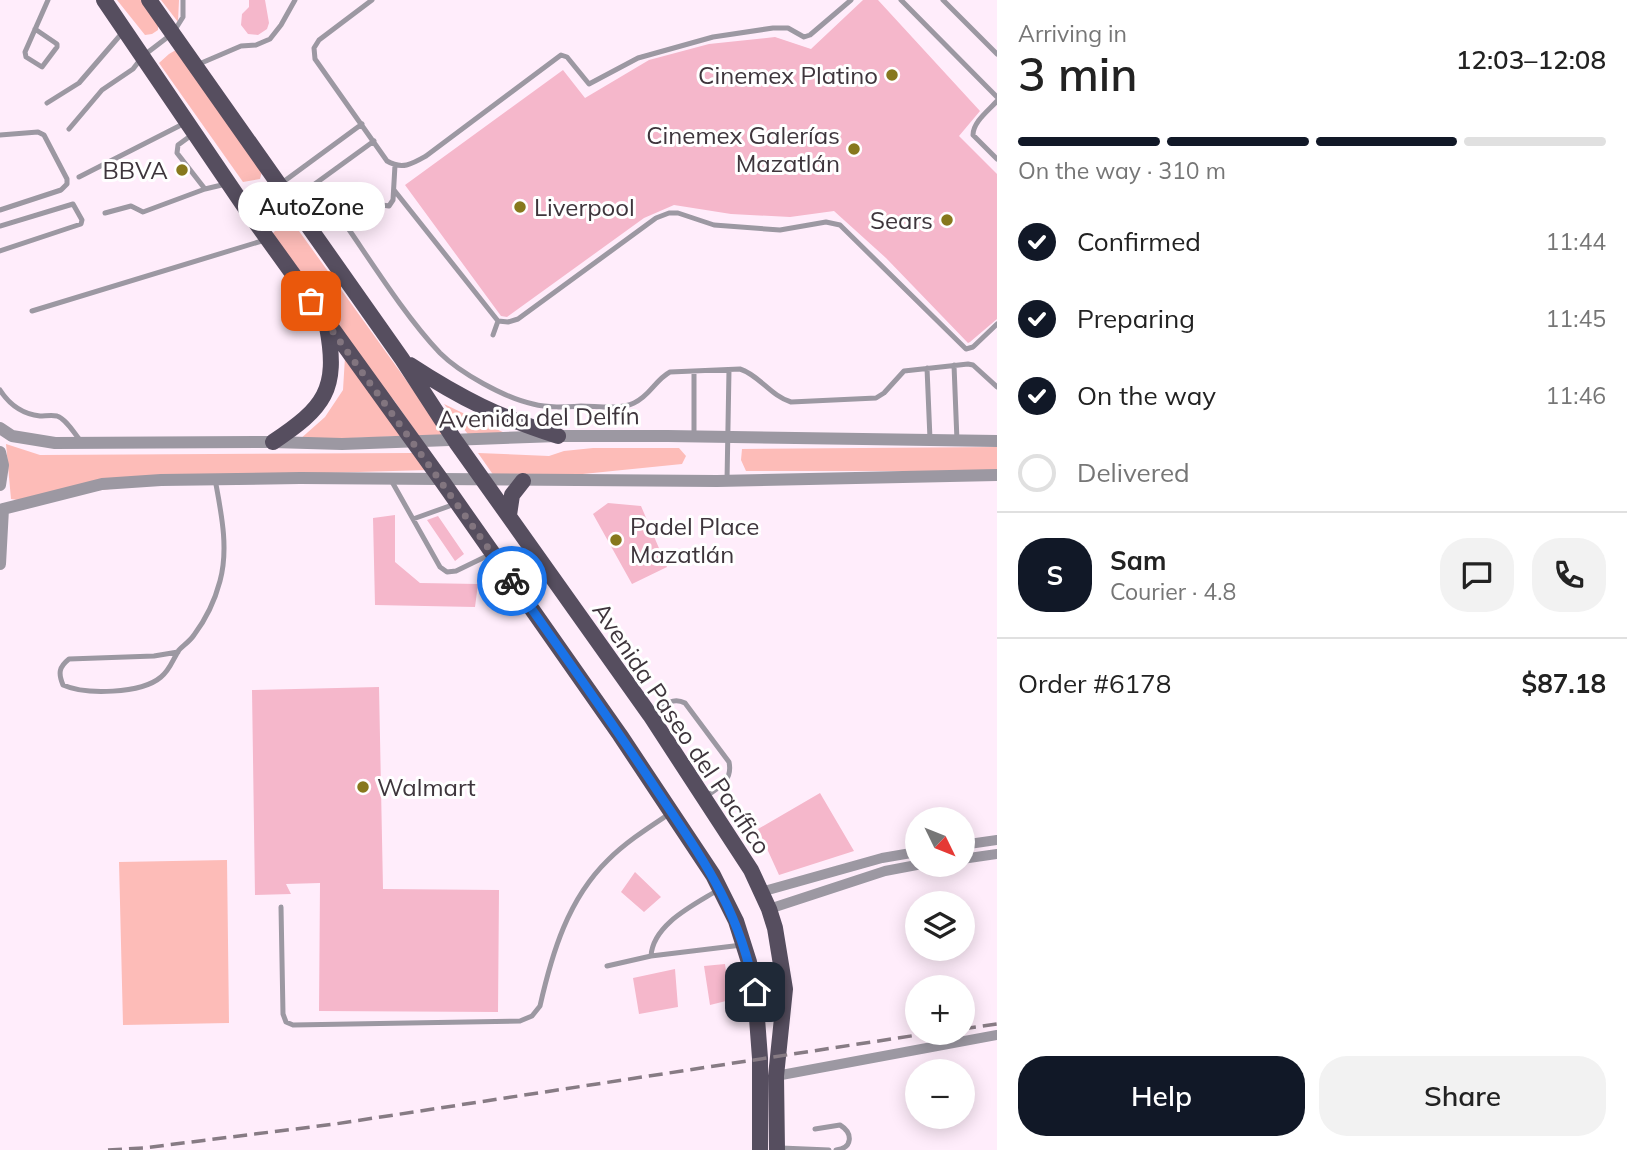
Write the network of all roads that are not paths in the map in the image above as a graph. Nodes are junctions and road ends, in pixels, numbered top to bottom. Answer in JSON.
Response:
{"nodes":[{"id":1,"x":48,"y":0,"type":"edge"},
{"id":2,"x":104,"y":0,"type":"edge"},
{"id":3,"x":149,"y":0,"type":"edge"},
{"id":4,"x":183,"y":0,"type":"edge"},
{"id":5,"x":295,"y":0,"type":"edge"},
{"id":6,"x":372,"y":0,"type":"edge"},
{"id":7,"x":851,"y":0,"type":"edge"},
{"id":8,"x":901,"y":0,"type":"edge"},
{"id":9,"x":943,"y":0,"type":"edge"},
{"id":10,"x":35,"y":29,"type":"junction"},
{"id":11,"x":125,"y":29,"type":"junction"},
{"id":12,"x":173,"y":33,"type":"junction"},
{"id":13,"x":997,"y":54,"type":"edge"},
{"id":14,"x":143,"y":56,"type":"junction"},
{"id":15,"x":196,"y":65,"type":"junction"},
{"id":16,"x":997,"y":99,"type":"edge"},
{"id":17,"x":47,"y":103,"type":"dead end"},
{"id":18,"x":362,"y":124,"type":"junction"},
{"id":19,"x":192,"y":127,"type":"junction"},
{"id":20,"x":69,"y":129,"type":"dead end"},
{"id":21,"x":0,"y":135,"type":"edge"},
{"id":22,"x":374,"y":141,"type":"junction"},
{"id":23,"x":997,"y":159,"type":"edge"},
{"id":24,"x":395,"y":165,"type":"junction"},
{"id":25,"x":79,"y":177,"type":"dead end"},
{"id":26,"x":229,"y":183,"type":"junction"},
{"id":27,"x":278,"y":185,"type":"junction"},
{"id":28,"x":205,"y":190,"type":"junction"},
{"id":29,"x":394,"y":190,"type":"junction"},
{"id":30,"x":289,"y":201,"type":"junction"},
{"id":31,"x":246,"y":209,"type":"junction"},
{"id":32,"x":0,"y":210,"type":"edge"},
{"id":33,"x":105,"y":214,"type":"dead end"},
{"id":34,"x":258,"y":225,"type":"junction"},
{"id":35,"x":0,"y":226,"type":"edge"},
{"id":36,"x":268,"y":239,"type":"junction"},
{"id":37,"x":0,"y":251,"type":"edge"},
{"id":38,"x":32,"y":311,"type":"dead end"},
{"id":39,"x":326,"y":321,"type":"junction"},
{"id":40,"x":498,"y":321,"type":"junction"},
{"id":41,"x":997,"y":324,"type":"edge"},
{"id":42,"x":493,"y":335,"type":"dead end"},
{"id":43,"x":402,"y":359,"type":"junction"},
{"id":44,"x":954,"y":365,"type":"junction"},
{"id":45,"x":927,"y":368,"type":"junction"},
{"id":46,"x":729,"y":370,"type":"junction"},
{"id":47,"x":694,"y":371,"type":"junction"},
{"id":48,"x":997,"y":387,"type":"edge"},
{"id":49,"x":0,"y":390,"type":"edge"},
{"id":50,"x":0,"y":428,"type":"edge"},
{"id":51,"x":558,"y":436,"type":"junction"},
{"id":52,"x":694,"y":437,"type":"junction"},
{"id":53,"x":728,"y":438,"type":"junction"},
{"id":54,"x":413,"y":441,"type":"junction"},
{"id":55,"x":930,"y":441,"type":"junction"},
{"id":56,"x":957,"y":441,"type":"junction"},
{"id":57,"x":997,"y":441,"type":"edge"},
{"id":58,"x":82,"y":442,"type":"junction"},
{"id":59,"x":273,"y":442,"type":"junction"},
{"id":60,"x":456,"y":442,"type":"junction"},
{"id":61,"x":0,"y":452,"type":"edge"},
{"id":62,"x":997,"y":475,"type":"edge"},
{"id":63,"x":215,"y":480,"type":"junction"},
{"id":64,"x":391,"y":480,"type":"junction"},
{"id":65,"x":484,"y":480,"type":"junction"},
{"id":66,"x":442,"y":481,"type":"junction"},
{"id":67,"x":523,"y":481,"type":"junction"},
{"id":68,"x":727,"y":481,"type":"junction"},
{"id":69,"x":0,"y":485,"type":"edge"},
{"id":70,"x":458,"y":503,"type":"junction"},
{"id":71,"x":2,"y":507,"type":"edge"},
{"id":72,"x":509,"y":515,"type":"junction"},
{"id":73,"x":413,"y":519,"type":"junction"},
{"id":74,"x":493,"y":553,"type":"junction"},
{"id":75,"x":0,"y":564,"type":"edge"},
{"id":76,"x":178,"y":652,"type":"junction"},
{"id":77,"x":650,"y":715,"type":"junction"},
{"id":78,"x":705,"y":797,"type":"junction"},
{"id":79,"x":671,"y":812,"type":"junction"},
{"id":80,"x":997,"y":840,"type":"edge"},
{"id":81,"x":975,"y":843,"type":"edge"},
{"id":82,"x":905,"y":854,"type":"edge"},
{"id":83,"x":997,"y":854,"type":"edge"},
{"id":84,"x":975,"y":857,"type":"edge"},
{"id":85,"x":905,"y":868,"type":"edge"},
{"id":86,"x":721,"y":888,"type":"junction"},
{"id":87,"x":761,"y":892,"type":"junction"},
{"id":88,"x":281,"y":907,"type":"dead end"},
{"id":89,"x":769,"y":909,"type":"junction"},
{"id":90,"x":744,"y":944,"type":"junction"},
{"id":91,"x":651,"y":956,"type":"junction"},
{"id":92,"x":607,"y":966,"type":"dead end"},
{"id":93,"x":785,"y":989,"type":"junction"},
{"id":94,"x":755,"y":992,"type":"junction"},
{"id":95,"x":997,"y":1035,"type":"edge"},
{"id":96,"x":776,"y":1076,"type":"junction"},
{"id":97,"x":815,"y":1129,"type":"dead end"},
{"id":98,"x":777,"y":1149,"type":"edge"},
{"id":99,"x":760,"y":1150,"type":"edge"},
{"id":100,"x":829,"y":1150,"type":"edge"},
{"id":101,"x":836,"y":1150,"type":"edge"}],
"edges":[{"from":1,"to":10,"type":"lane"},
{"from":2,"to":11,"type":"main road"},
{"from":3,"to":12,"type":"main road","name":"Avenida Paseo del Pacífico"},
{"from":4,"to":12,"type":"lane"},
{"from":5,"to":15,"type":"lane"},
{"from":6,"to":18,"type":"lane"},
{"from":7,"to":24,"type":"lane"},
{"from":8,"to":16,"type":"lane"},
{"from":9,"to":13,"type":"lane"},
{"from":10,"to":10,"type":"lane"},
{"from":11,"to":14,"type":"main road"},
{"from":11,"to":17,"type":"lane"},
{"from":12,"to":14,"type":"lane"},
{"from":12,"to":15,"type":"main road","name":"Avenida Paseo del Pacífico"},
{"from":14,"to":19,"type":"main road"},
{"from":14,"to":20,"type":"lane"},
{"from":15,"to":27,"type":"main road","name":"Avenida Paseo del Pacífico"},
{"from":16,"to":23,"type":"lane"},
{"from":18,"to":22,"type":"lane"},
{"from":18,"to":27,"type":"lane"},
{"from":19,"to":25,"type":"lane"},
{"from":19,"to":26,"type":"main road"},
{"from":19,"to":28,"type":"lane"},
{"from":21,"to":32,"type":"lane"},
{"from":22,"to":24,"type":"lane"},
{"from":22,"to":30,"type":"lane"},
{"from":24,"to":29,"type":"lane"},
{"from":26,"to":28,"type":"lane"},
{"from":26,"to":31,"type":"main road"},
{"from":27,"to":30,"type":"main road","name":"Avenida Paseo del Pacífico"},
{"from":27,"to":31,"type":"lane"},
{"from":28,"to":33,"type":"lane"},
{"from":29,"to":40,"type":"lane"},
{"from":29,"to":47,"type":"lane"},
{"from":30,"to":34,"type":"lane"},
{"from":30,"to":43,"type":"main road","name":"Avenida Paseo del Pacífico"},
{"from":31,"to":34,"type":"main road"},
{"from":34,"to":36,"type":"main road"},
{"from":35,"to":37,"type":"lane"},
{"from":36,"to":38,"type":"lane"},
{"from":36,"to":39,"type":"main road"},
{"from":39,"to":54,"type":"main road"},
{"from":39,"to":59,"type":"main road"},
{"from":40,"to":41,"type":"lane"},
{"from":40,"to":42,"type":"lane"},
{"from":43,"to":51,"type":"main road"},
{"from":43,"to":60,"type":"main road","name":"Avenida Paseo del Pacífico"},
{"from":44,"to":45,"type":"lane"},
{"from":44,"to":48,"type":"lane"},
{"from":44,"to":56,"type":"lane"},
{"from":45,"to":46,"type":"lane"},
{"from":45,"to":55,"type":"lane"},
{"from":46,"to":47,"type":"lane"},
{"from":46,"to":53,"type":"lane"},
{"from":47,"to":52,"type":"lane"},
{"from":49,"to":58,"type":"lane"},
{"from":50,"to":58,"type":"street","name":"Avenida del Delfín"},
{"from":51,"to":52,"type":"street","name":"Avenida del Delfín"},
{"from":51,"to":60,"type":"street","name":"Avenida del Delfín"},
{"from":52,"to":53,"type":"street","name":"Avenida del Delfín"},
{"from":53,"to":55,"type":"street","name":"Avenida del Delfín"},
{"from":53,"to":68,"type":"lane"},
{"from":54,"to":59,"type":"street","name":"Avenida del Delfín"},
{"from":54,"to":60,"type":"street","name":"Avenida del Delfín"},
{"from":54,"to":66,"type":"main road"},
{"from":55,"to":56,"type":"street","name":"Avenida del Delfín"},
{"from":56,"to":57,"type":"street","name":"Avenida del Delfín"},
{"from":58,"to":59,"type":"street","name":"Avenida del Delfín"},
{"from":60,"to":65,"type":"main road","name":"Avenida Paseo del Pacífico"},
{"from":61,"to":69,"type":"street"},
{"from":62,"to":68,"type":"street"},
{"from":63,"to":64,"type":"street"},
{"from":63,"to":71,"type":"street"},
{"from":63,"to":76,"type":"lane"},
{"from":64,"to":66,"type":"street"},
{"from":64,"to":73,"type":"lane"},
{"from":65,"to":66,"type":"street"},
{"from":65,"to":67,"type":"street"},
{"from":65,"to":72,"type":"main road","name":"Avenida Paseo del Pacífico"},
{"from":66,"to":70,"type":"main road"},
{"from":67,"to":68,"type":"street"},
{"from":67,"to":72,"type":"main road"},
{"from":70,"to":73,"type":"lane"},
{"from":70,"to":74,"type":"main road"},
{"from":71,"to":75,"type":"street"},
{"from":72,"to":77,"type":"main road","name":"Avenida Paseo del Pacífico"},
{"from":73,"to":74,"type":"lane"},
{"from":74,"to":79,"type":"main road"},
{"from":76,"to":76,"type":"lane"},
{"from":77,"to":78,"type":"main road","name":"Avenida Paseo del Pacífico"},
{"from":77,"to":78,"type":"lane"},
{"from":78,"to":87,"type":"main road","name":"Avenida Paseo del Pacífico"},
{"from":79,"to":86,"type":"main road"},
{"from":79,"to":88,"type":"lane"},
{"from":80,"to":81,"type":"street"},
{"from":82,"to":87,"type":"street"},
{"from":83,"to":84,"type":"street"},
{"from":85,"to":89,"type":"street"},
{"from":86,"to":90,"type":"main road"},
{"from":86,"to":91,"type":"lane"},
{"from":87,"to":89,"type":"main road","name":"Avenida Paseo del Pacífico"},
{"from":89,"to":93,"type":"main road","name":"Avenida Paseo del Pacífico"},
{"from":90,"to":91,"type":"lane"},
{"from":90,"to":94,"type":"main road"},
{"from":91,"to":92,"type":"lane"},
{"from":93,"to":94,"type":"main road"},
{"from":93,"to":96,"type":"main road","name":"Avenida Paseo del Pacífico"},
{"from":94,"to":99,"type":"main road"},
{"from":95,"to":96,"type":"street"},
{"from":96,"to":98,"type":"main road","name":"Avenida Paseo del Pacífico"},
{"from":97,"to":101,"type":"lane"},
{"from":98,"to":100,"type":"lane"}]}
